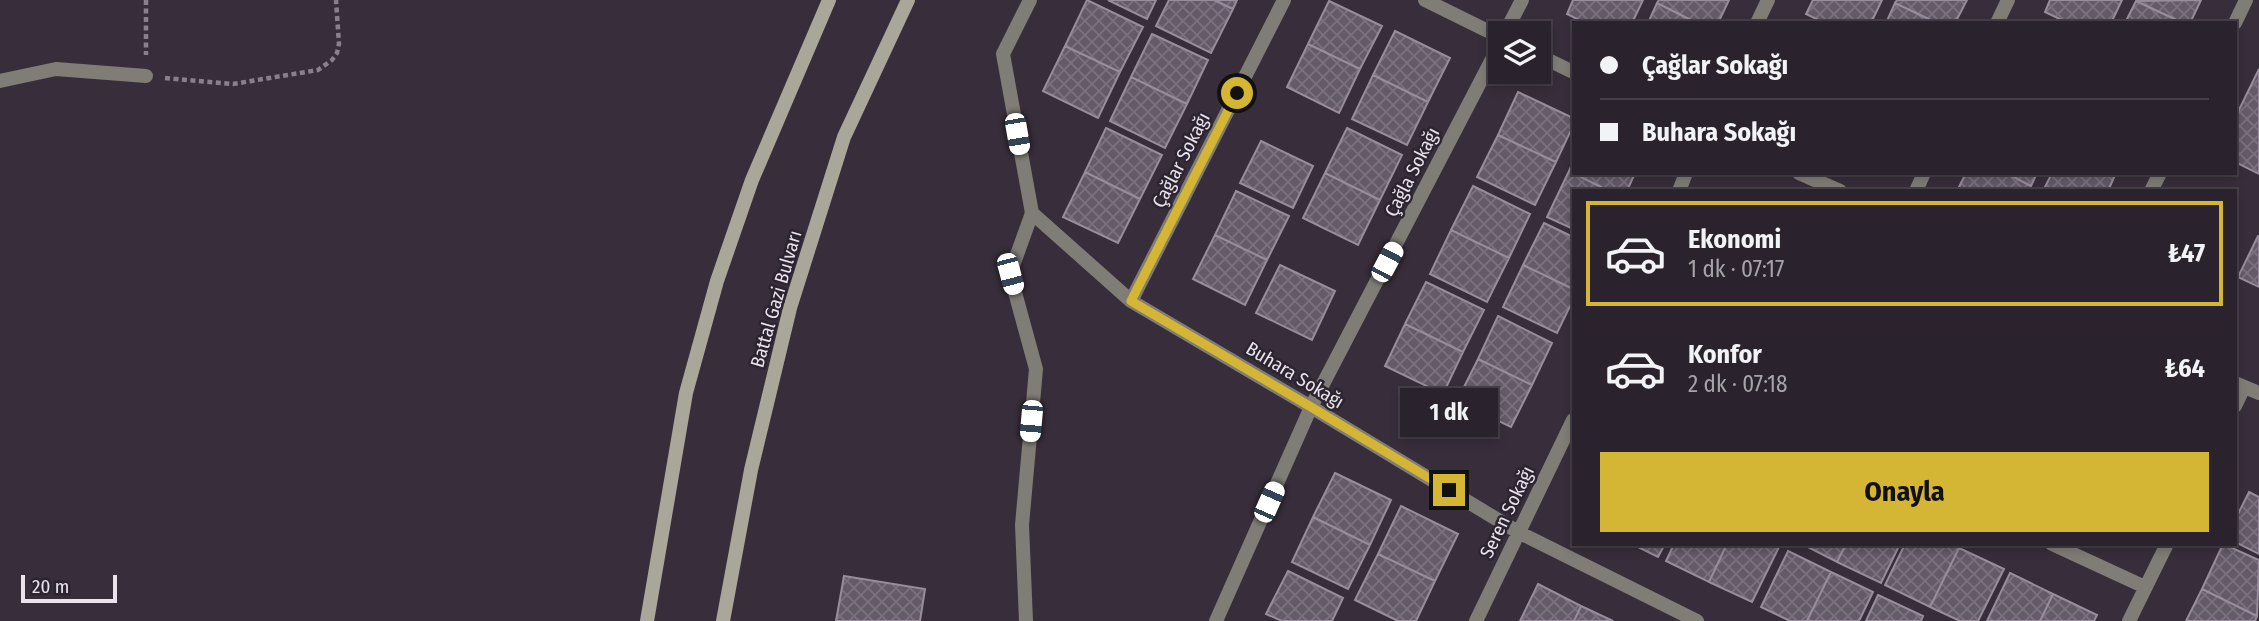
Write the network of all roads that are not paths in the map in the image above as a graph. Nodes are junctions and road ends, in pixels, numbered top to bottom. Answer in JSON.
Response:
{"nodes":[{"id":1,"x":830,"y":0,"type":"edge"},
{"id":2,"x":908,"y":0,"type":"edge"},
{"id":3,"x":1030,"y":0,"type":"edge"},
{"id":4,"x":1284,"y":0,"type":"edge"},
{"id":5,"x":1425,"y":0,"type":"edge"},
{"id":6,"x":1522,"y":0,"type":"edge"},
{"id":7,"x":1769,"y":0,"type":"edge"},
{"id":8,"x":2008,"y":0,"type":"edge"},
{"id":9,"x":2246,"y":0,"type":"edge"},
{"id":10,"x":1512,"y":21,"type":"edge"},
{"id":11,"x":1759,"y":21,"type":"edge"},
{"id":12,"x":1998,"y":21,"type":"edge"},
{"id":13,"x":2236,"y":21,"type":"edge"},
{"id":14,"x":1488,"y":31,"type":"edge"},
{"id":15,"x":1551,"y":61,"type":"edge"},
{"id":16,"x":1488,"y":67,"type":"edge"},
{"id":17,"x":1572,"y":72,"type":"edge"},
{"id":18,"x":146,"y":76,"type":"road end"},
{"id":19,"x":0,"y":81,"type":"edge"},
{"id":20,"x":1804,"y":175,"type":"edge"},
{"id":21,"x":1835,"y":189,"type":"edge"},
{"id":22,"x":1032,"y":213,"type":"junction"},
{"id":23,"x":1131,"y":301,"type":"junction"},
{"id":24,"x":2239,"y":385,"type":"edge"},
{"id":25,"x":2259,"y":393,"type":"edge"},
{"id":26,"x":1311,"y":407,"type":"junction"},
{"id":27,"x":1572,"y":422,"type":"edge"},
{"id":28,"x":1518,"y":532,"type":"junction"},
{"id":29,"x":2056,"y":546,"type":"edge"},
{"id":30,"x":2165,"y":546,"type":"edge"},
{"id":31,"x":2146,"y":587,"type":"junction"},
{"id":32,"x":647,"y":621,"type":"edge"},
{"id":33,"x":723,"y":621,"type":"edge"},
{"id":34,"x":1027,"y":621,"type":"edge"},
{"id":35,"x":1216,"y":621,"type":"edge"},
{"id":36,"x":1476,"y":621,"type":"edge"},
{"id":37,"x":1698,"y":621,"type":"edge"},
{"id":38,"x":2129,"y":621,"type":"edge"}],
"edges":[{"from":1,"to":32,"type":"street"},
{"from":2,"to":33,"type":"street","name":"Battal Gazi Bulvarı"},
{"from":3,"to":22,"type":"street"},
{"from":4,"to":23,"type":"street","name":"Çağlar Sokağı"},
{"from":5,"to":14,"type":"street"},
{"from":6,"to":10,"type":"street"},
{"from":7,"to":11,"type":"street"},
{"from":8,"to":12,"type":"street"},
{"from":9,"to":13,"type":"street"},
{"from":15,"to":17,"type":"street"},
{"from":16,"to":26,"type":"street","name":"Çağla Sokağı"},
{"from":18,"to":19,"type":"street"},
{"from":20,"to":21,"type":"street"},
{"from":22,"to":23,"type":"street","name":"Buhara Sokağı"},
{"from":22,"to":34,"type":"street"},
{"from":23,"to":26,"type":"street","name":"Buhara Sokağı"},
{"from":24,"to":25,"type":"street"},
{"from":26,"to":28,"type":"street","name":"Buhara Sokağı"},
{"from":26,"to":35,"type":"street","name":"Çağla Sokağı"},
{"from":27,"to":28,"type":"street","name":"Seren Sokağı"},
{"from":28,"to":36,"type":"street","name":"Seren Sokağı"},
{"from":28,"to":37,"type":"street","name":"Buhara Sokağı"},
{"from":29,"to":31,"type":"street"},
{"from":30,"to":31,"type":"street"},
{"from":31,"to":38,"type":"street"}]}
